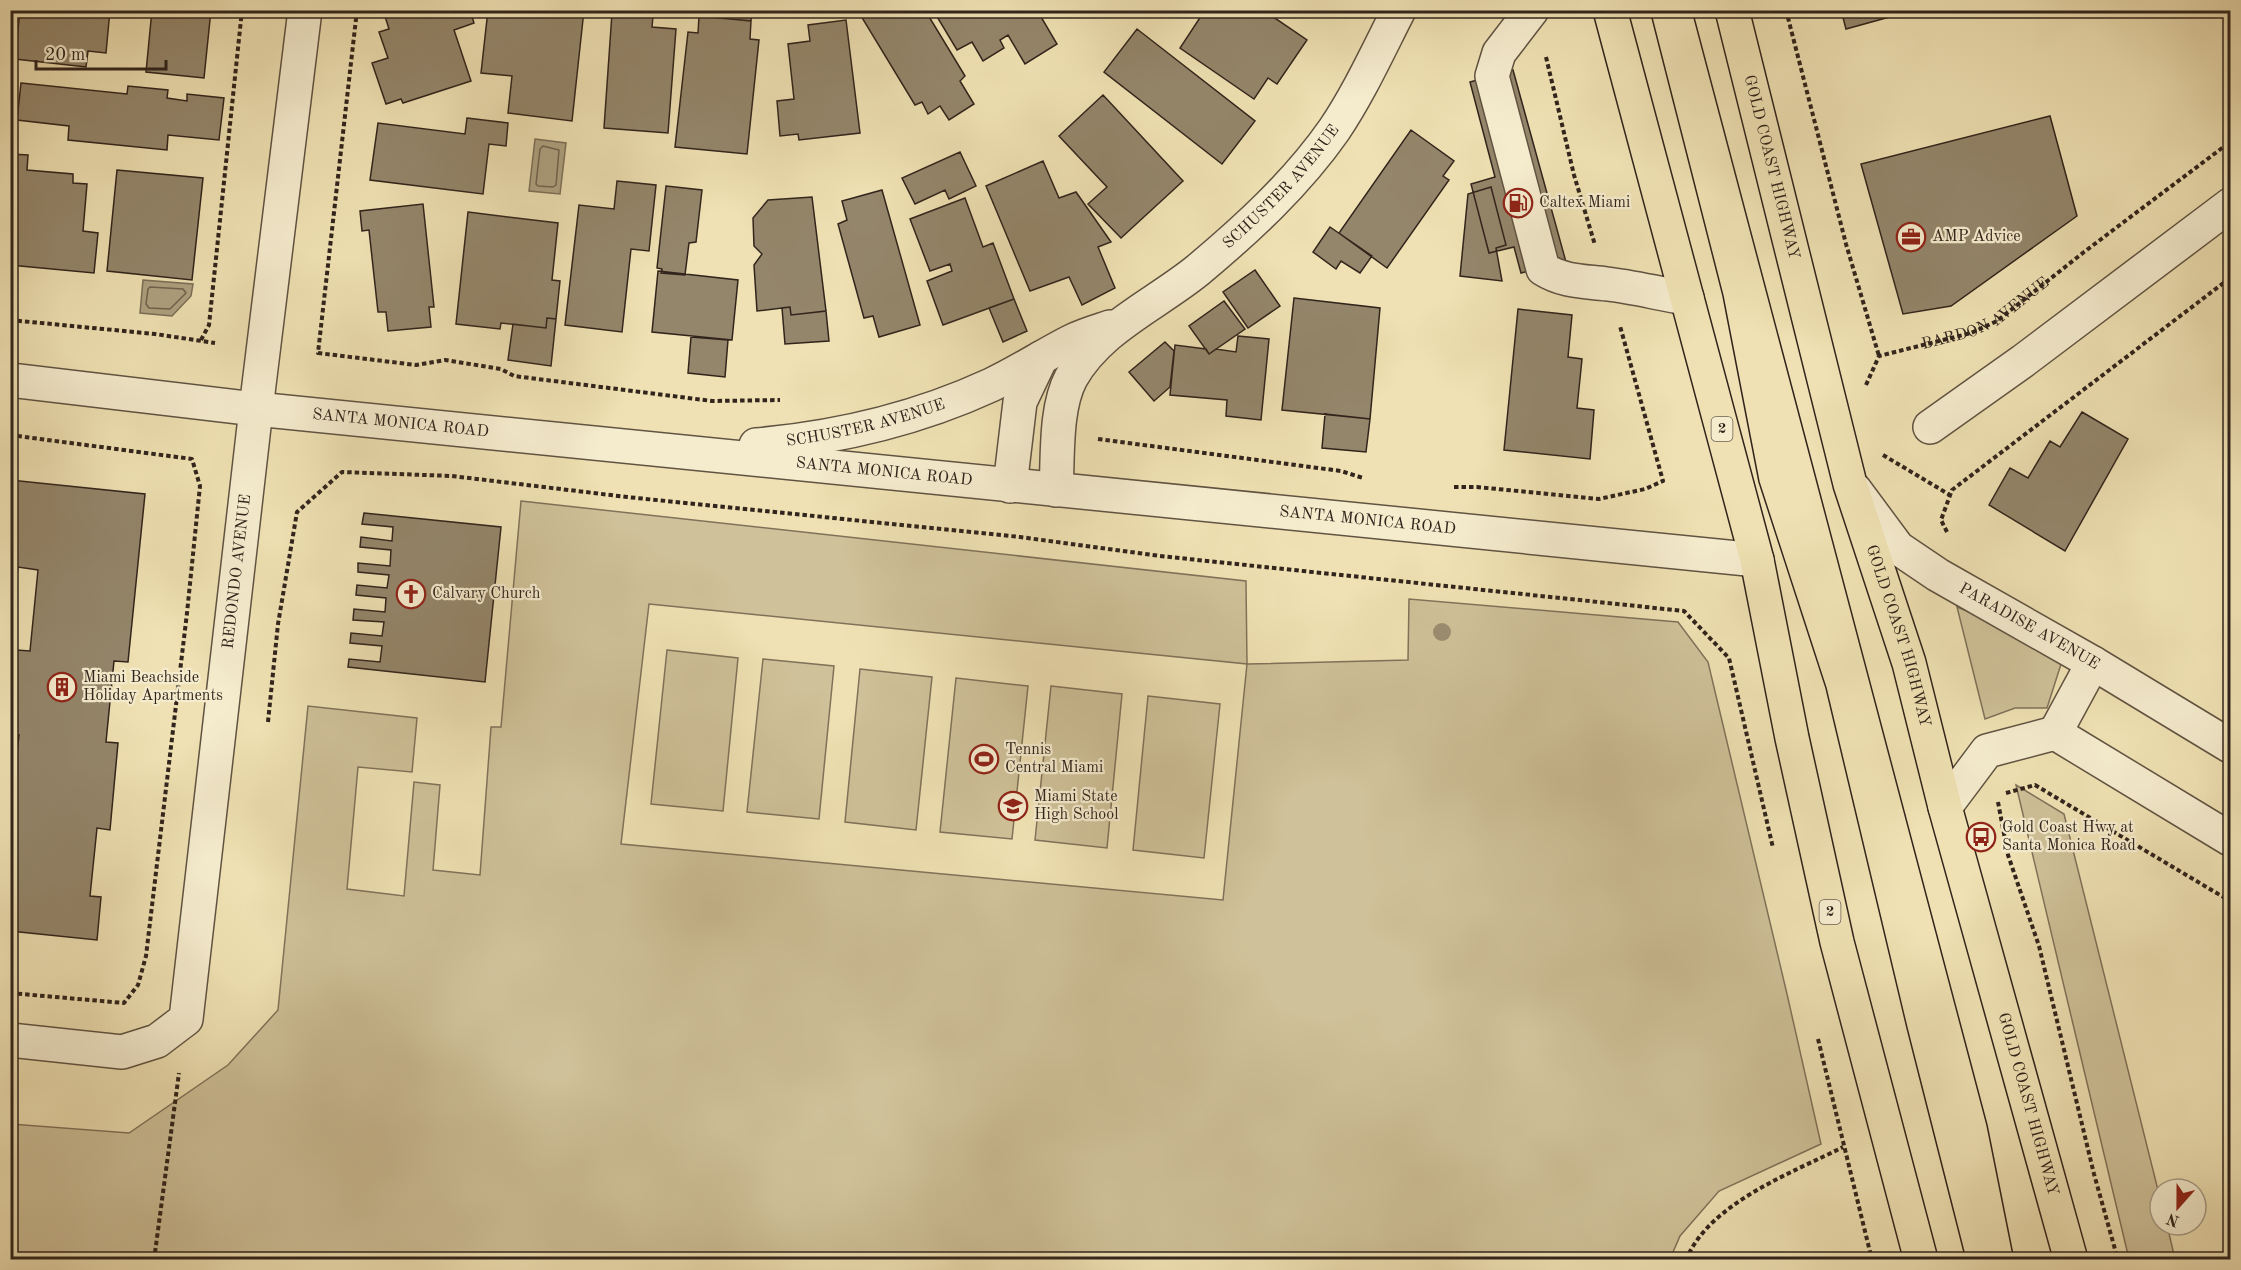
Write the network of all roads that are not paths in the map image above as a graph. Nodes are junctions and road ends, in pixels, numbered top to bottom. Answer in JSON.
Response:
{"nodes":[{"id":1,"x":305,"y":10,"type":"edge"},
{"id":2,"x":1399,"y":10,"type":"edge"},
{"id":3,"x":1532,"y":10,"type":"edge"},
{"id":4,"x":1610,"y":10,"type":"edge"},
{"id":5,"x":1732,"y":10,"type":"edge"},
{"id":6,"x":2230,"y":205,"type":"edge"},
{"id":7,"x":1687,"y":298,"type":"junction"},
{"id":8,"x":1120,"y":323,"type":"junction"},
{"id":9,"x":1041,"y":358,"type":"junction"},
{"id":10,"x":10,"y":380,"type":"edge"},
{"id":11,"x":256,"y":409,"type":"junction"},
{"id":12,"x":1930,"y":427,"type":"dead end"},
{"id":13,"x":682,"y":452,"type":"junction"},
{"id":14,"x":1850,"y":484,"type":"junction"},
{"id":15,"x":1010,"y":486,"type":"junction"},
{"id":16,"x":1056,"y":490,"type":"junction"},
{"id":17,"x":1757,"y":560,"type":"junction"},
{"id":18,"x":2093,"y":663,"type":"junction"},
{"id":19,"x":2055,"y":733,"type":"junction"},
{"id":20,"x":2230,"y":746,"type":"edge"},
{"id":21,"x":1945,"y":807,"type":"junction"},
{"id":22,"x":2230,"y":839,"type":"edge"},
{"id":23,"x":10,"y":1040,"type":"edge"},
{"id":24,"x":1921,"y":1260,"type":"edge"},
{"id":25,"x":2071,"y":1260,"type":"edge"}],
"edges":[{"from":1,"to":11,"type":"street","name":"REDONDO AVENUE"},
{"from":2,"to":8,"type":"street","name":"SCHUSTER AVENUE"},
{"from":3,"to":7,"type":"street"},
{"from":4,"to":7,"type":"highway","number":"2"},
{"from":5,"to":14,"type":"highway","name":"GOLD COAST HIGHWAY"},
{"from":6,"to":12,"type":"street"},
{"from":7,"to":17,"type":"highway","number":"2"},
{"from":8,"to":9,"type":"street","name":"SCHUSTER AVENUE"},
{"from":8,"to":16,"type":"street","name":"SCHUSTER AVENUE"},
{"from":9,"to":13,"type":"street","name":"SCHUSTER AVENUE"},
{"from":9,"to":15,"type":"street"},
{"from":10,"to":11,"type":"street","name":"SANTA MONICA ROAD"},
{"from":11,"to":13,"type":"street","name":"SANTA MONICA ROAD"},
{"from":11,"to":23,"type":"street","name":"REDONDO AVENUE"},
{"from":13,"to":15,"type":"street","name":"SANTA MONICA ROAD"},
{"from":14,"to":18,"type":"street","name":"PARADISE AVENUE"},
{"from":14,"to":21,"type":"highway","name":"GOLD COAST HIGHWAY"},
{"from":15,"to":16,"type":"street","name":"SANTA MONICA ROAD"},
{"from":16,"to":17,"type":"street","name":"SANTA MONICA ROAD"},
{"from":17,"to":24,"type":"highway","number":"2"},
{"from":18,"to":19,"type":"street"},
{"from":18,"to":20,"type":"street","name":"PARADISE AVENUE"},
{"from":19,"to":21,"type":"street"},
{"from":19,"to":22,"type":"street"},
{"from":21,"to":25,"type":"highway","name":"GOLD COAST HIGHWAY"}]}
